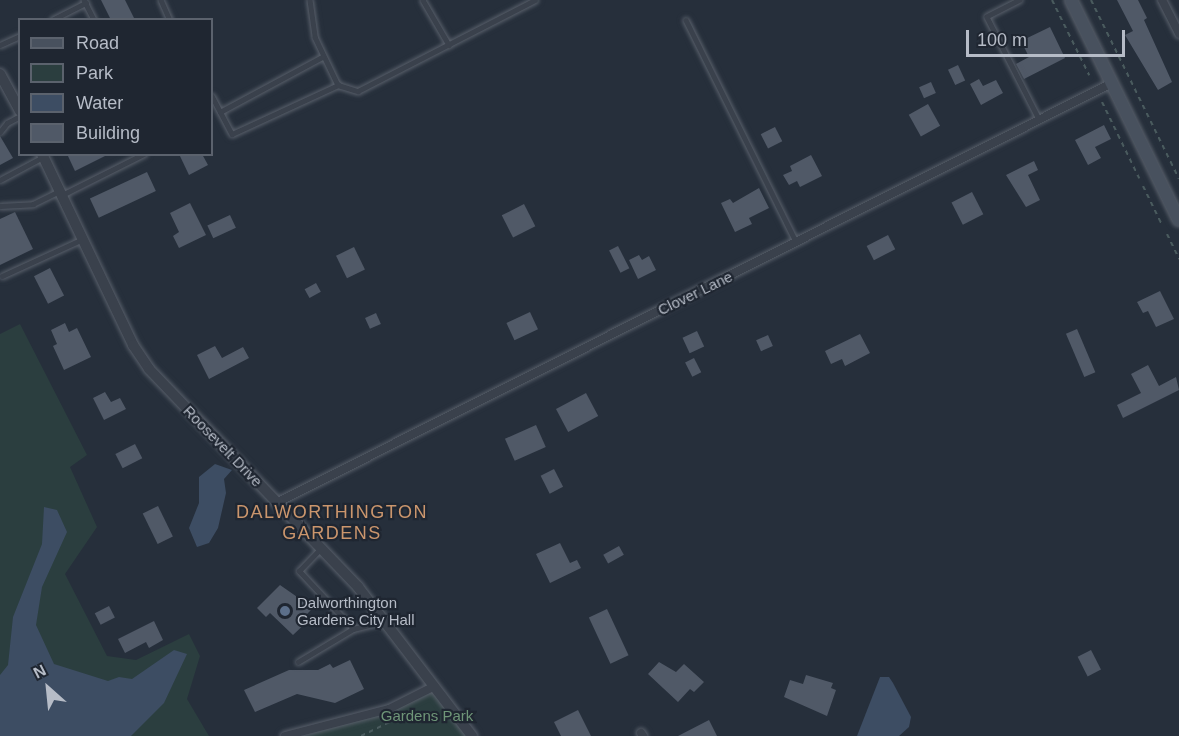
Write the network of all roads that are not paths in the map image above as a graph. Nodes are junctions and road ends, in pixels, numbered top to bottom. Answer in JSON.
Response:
{"nodes":[{"id":1,"x":161,"y":0,"type":"edge"},
{"id":2,"x":310,"y":0,"type":"edge"},
{"id":3,"x":423,"y":0,"type":"edge"},
{"id":4,"x":536,"y":0,"type":"edge"},
{"id":5,"x":1020,"y":0,"type":"edge"},
{"id":6,"x":1071,"y":0,"type":"edge"},
{"id":7,"x":1162,"y":0,"type":"edge"},
{"id":8,"x":85,"y":1,"type":"edge"},
{"id":9,"x":55,"y":18,"type":"edge"},
{"id":10,"x":93,"y":18,"type":"edge"},
{"id":11,"x":169,"y":18,"type":"edge"},
{"id":12,"x":686,"y":20,"type":"dead end"},
{"id":13,"x":1179,"y":34,"type":"edge"},
{"id":14,"x":18,"y":37,"type":"edge"},
{"id":15,"x":0,"y":45,"type":"edge"},
{"id":16,"x":449,"y":45,"type":"junction"},
{"id":17,"x":322,"y":57,"type":"junction"},
{"id":18,"x":1,"y":79,"type":"edge"},
{"id":19,"x":1112,"y":83,"type":"junction"},
{"id":20,"x":338,"y":85,"type":"junction"},
{"id":21,"x":213,"y":98,"type":"edge"},
{"id":22,"x":18,"y":108,"type":"edge"},
{"id":23,"x":220,"y":112,"type":"junction"},
{"id":24,"x":18,"y":117,"type":"edge"},
{"id":25,"x":1039,"y":119,"type":"junction"},
{"id":26,"x":0,"y":132,"type":"edge"},
{"id":27,"x":43,"y":156,"type":"edge"},
{"id":28,"x":140,"y":156,"type":"edge"},
{"id":29,"x":0,"y":180,"type":"edge"},
{"id":30,"x":61,"y":193,"type":"junction"},
{"id":31,"x":0,"y":206,"type":"edge"},
{"id":32,"x":1179,"y":220,"type":"edge"},
{"id":33,"x":83,"y":239,"type":"junction"},
{"id":34,"x":796,"y":242,"type":"junction"},
{"id":35,"x":2,"y":276,"type":"dead end"},
{"id":36,"x":278,"y":502,"type":"junction"},
{"id":37,"x":321,"y":548,"type":"junction"},
{"id":38,"x":384,"y":621,"type":"junction"},
{"id":39,"x":352,"y":629,"type":"junction"},
{"id":40,"x":298,"y":662,"type":"dead end"},
{"id":41,"x":435,"y":686,"type":"junction"},
{"id":42,"x":285,"y":736,"type":"edge"},
{"id":43,"x":472,"y":736,"type":"edge"}],
"edges":[{"from":1,"to":11,"type":"lane"},
{"from":2,"to":17,"type":"lane"},
{"from":3,"to":16,"type":"lane"},
{"from":4,"to":16,"type":"lane"},
{"from":5,"to":25,"type":"lane"},
{"from":6,"to":19,"type":"main road"},
{"from":7,"to":13,"type":"street"},
{"from":8,"to":9,"type":"lane"},
{"from":8,"to":10,"type":"lane"},
{"from":12,"to":34,"type":"lane"},
{"from":14,"to":15,"type":"lane"},
{"from":16,"to":20,"type":"lane"},
{"from":17,"to":20,"type":"lane"},
{"from":17,"to":23,"type":"lane"},
{"from":18,"to":22,"type":"street"},
{"from":19,"to":25,"type":"street","name":"Clover Lane"},
{"from":19,"to":32,"type":"main road"},
{"from":20,"to":23,"type":"lane"},
{"from":21,"to":23,"type":"lane"},
{"from":24,"to":26,"type":"lane"},
{"from":25,"to":34,"type":"street","name":"Clover Lane"},
{"from":27,"to":29,"type":"lane"},
{"from":27,"to":30,"type":"street","name":"Roosevelt Drive"},
{"from":28,"to":30,"type":"lane"},
{"from":30,"to":31,"type":"lane"},
{"from":30,"to":33,"type":"street","name":"Roosevelt Drive"},
{"from":33,"to":35,"type":"lane"},
{"from":33,"to":36,"type":"street","name":"Roosevelt Drive"},
{"from":34,"to":36,"type":"street","name":"Clover Lane"},
{"from":36,"to":37,"type":"street","name":"Roosevelt Drive"},
{"from":37,"to":38,"type":"street","name":"Roosevelt Drive"},
{"from":37,"to":39,"type":"lane"},
{"from":38,"to":39,"type":"lane"},
{"from":38,"to":41,"type":"street","name":"Roosevelt Drive"},
{"from":39,"to":40,"type":"lane"},
{"from":41,"to":42,"type":"street"},
{"from":41,"to":43,"type":"street","name":"Roosevelt Drive"}]}
